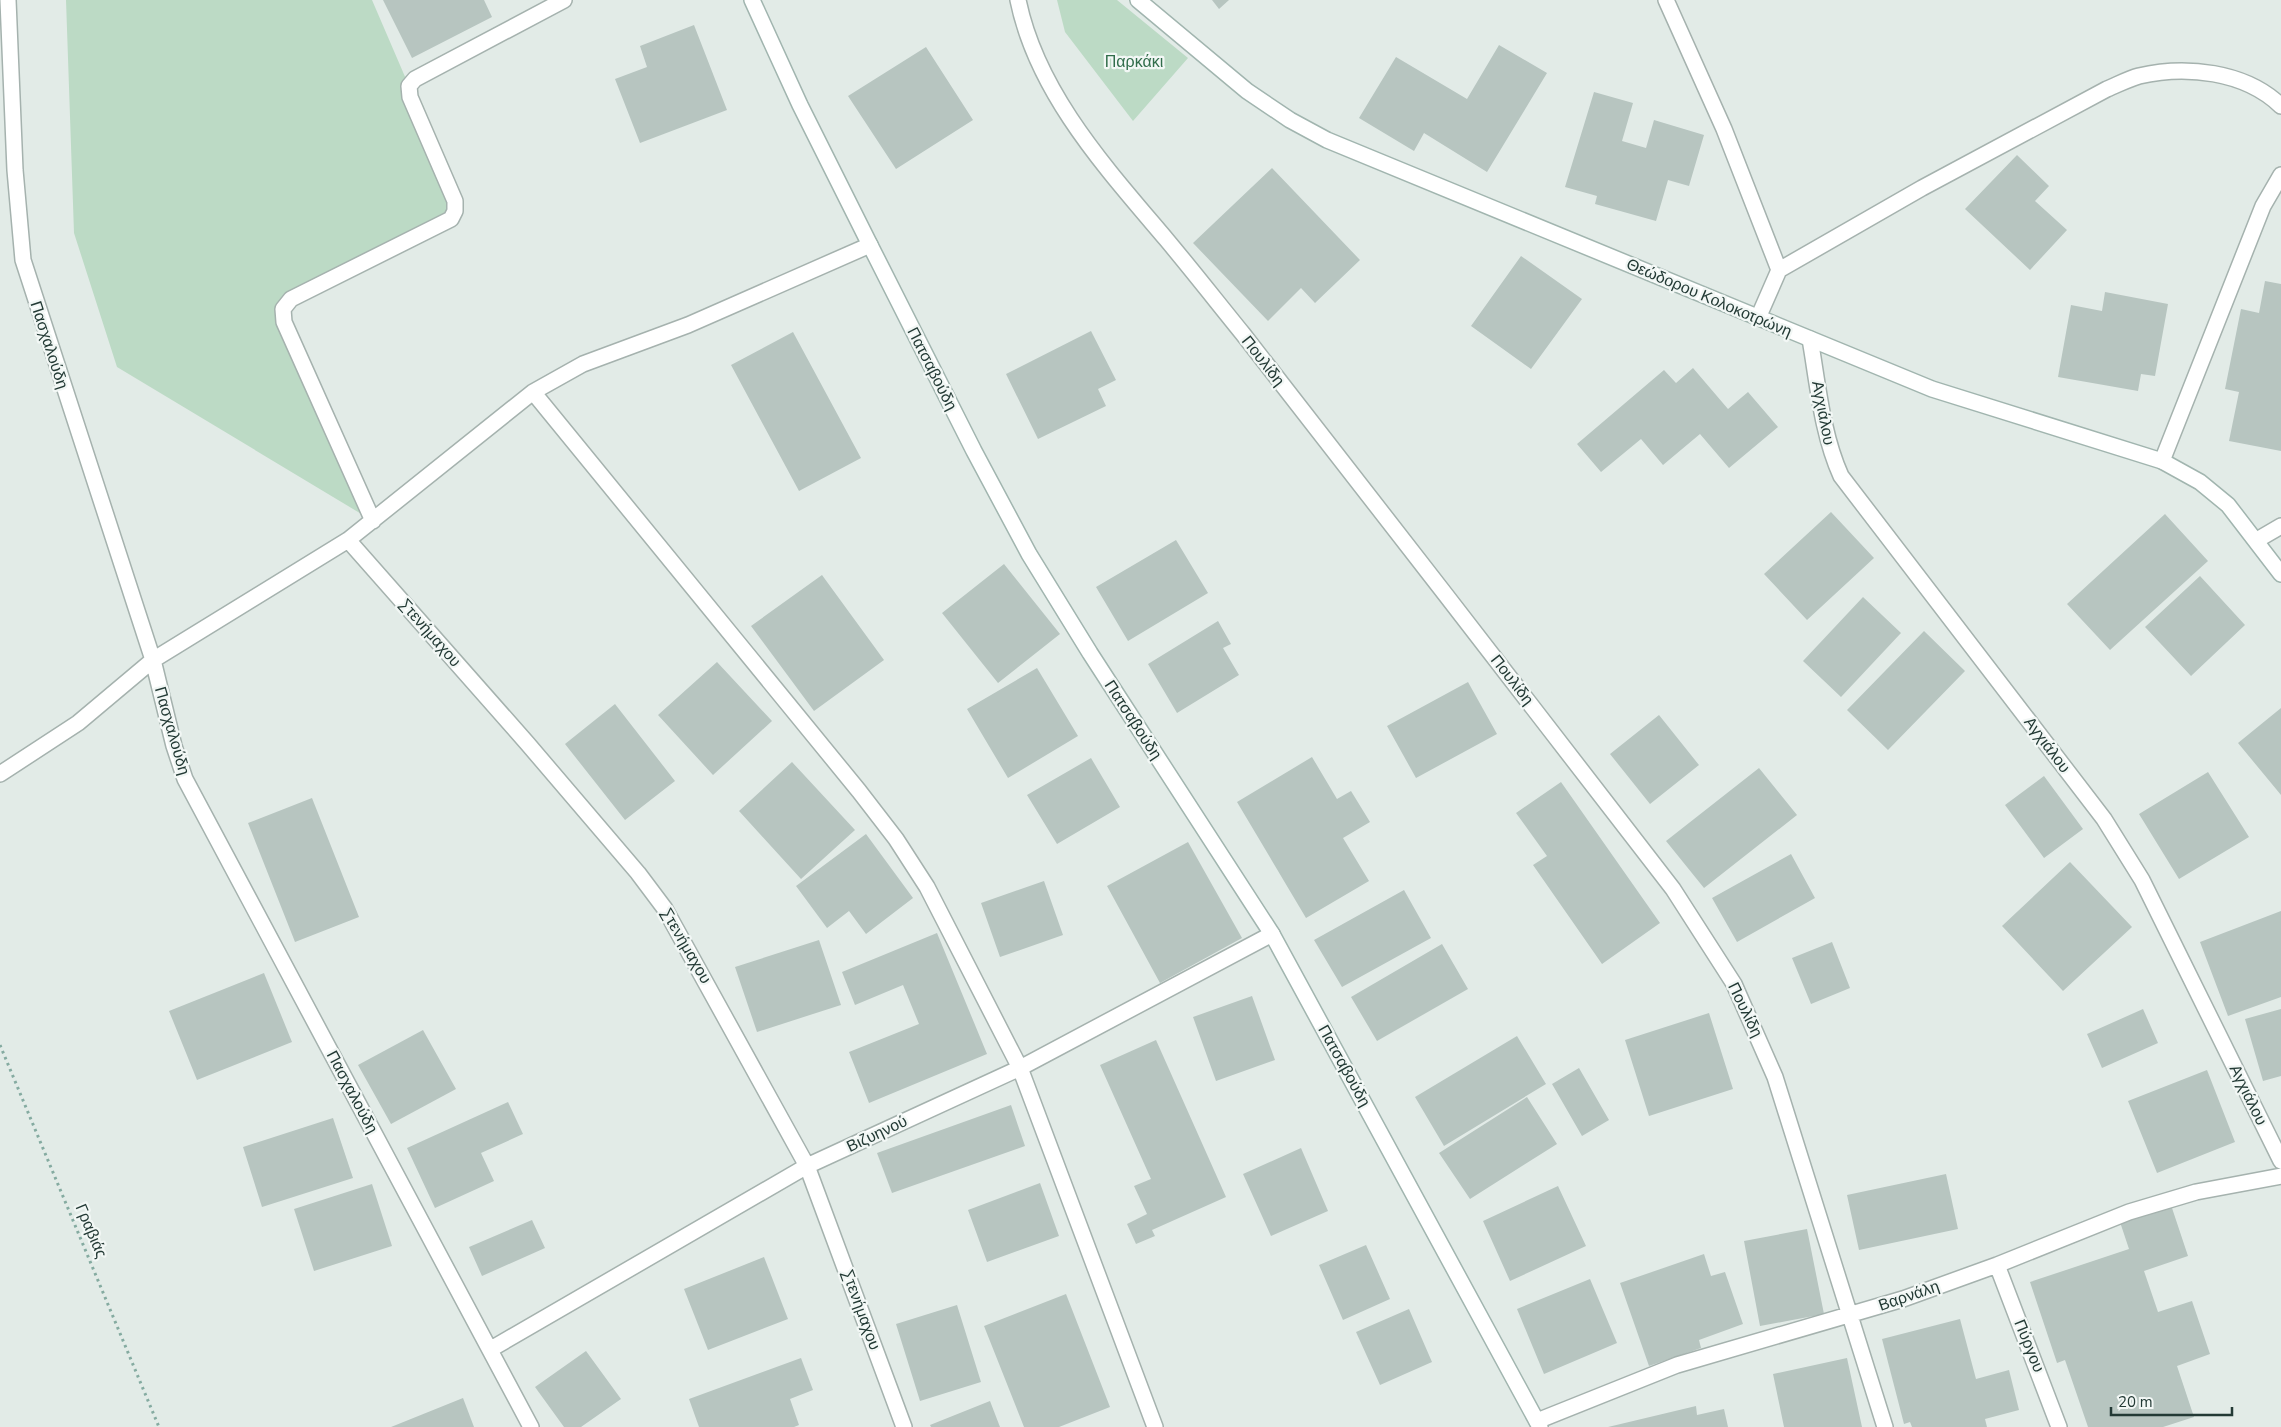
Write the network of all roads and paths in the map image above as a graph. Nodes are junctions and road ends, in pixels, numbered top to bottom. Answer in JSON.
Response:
{"nodes":[{"id":1,"x":8,"y":0,"type":"edge"},
{"id":2,"x":564,"y":0,"type":"edge"},
{"id":3,"x":752,"y":0,"type":"edge"},
{"id":4,"x":1018,"y":0,"type":"edge"},
{"id":5,"x":1138,"y":0,"type":"edge"},
{"id":6,"x":1666,"y":0,"type":"edge"},
{"id":7,"x":2281,"y":106,"type":"edge"},
{"id":8,"x":7,"y":170,"type":"edge"},
{"id":9,"x":2281,"y":175,"type":"edge"},
{"id":10,"x":870,"y":246,"type":"junction"},
{"id":11,"x":1779,"y":270,"type":"junction"},
{"id":12,"x":1758,"y":318,"type":"junction"},
{"id":13,"x":1810,"y":340,"type":"junction"},
{"id":14,"x":533,"y":392,"type":"junction"},
{"id":15,"x":2162,"y":461,"type":"junction"},
{"id":16,"x":373,"y":521,"type":"junction"},
{"id":17,"x":2281,"y":526,"type":"edge"},
{"id":18,"x":348,"y":540,"type":"junction"},
{"id":19,"x":2257,"y":540,"type":"junction"},
{"id":20,"x":2281,"y":574,"type":"edge"},
{"id":21,"x":153,"y":660,"type":"junction"},
{"id":22,"x":0,"y":774,"type":"edge"},
{"id":23,"x":1272,"y":934,"type":"junction"},
{"id":24,"x":0,"y":1045,"type":"edge"},
{"id":25,"x":1020,"y":1068,"type":"junction"},
{"id":26,"x":2281,"y":1162,"type":"edge"},
{"id":27,"x":807,"y":1166,"type":"junction"},
{"id":28,"x":2281,"y":1176,"type":"edge"},
{"id":29,"x":1996,"y":1265,"type":"junction"},
{"id":30,"x":1850,"y":1316,"type":"junction"},
{"id":31,"x":491,"y":1349,"type":"junction"},
{"id":32,"x":1539,"y":1424,"type":"edge"},
{"id":33,"x":159,"y":1427,"type":"edge"},
{"id":34,"x":531,"y":1427,"type":"edge"},
{"id":35,"x":904,"y":1427,"type":"edge"},
{"id":36,"x":1155,"y":1427,"type":"edge"},
{"id":37,"x":1885,"y":1427,"type":"edge"},
{"id":38,"x":2059,"y":1427,"type":"edge"}],
"edges":[{"from":1,"to":8,"type":"street","name":"Πασχαλούδη"},
{"from":2,"to":16,"type":"street"},
{"from":3,"to":10,"type":"street","name":"Πατσαβούδη"},
{"from":4,"to":30,"type":"street","name":"Πουλίδη"},
{"from":5,"to":12,"type":"street","name":"Θεώδορου Κολοκοτρώνη"},
{"from":6,"to":11,"type":"street"},
{"from":7,"to":11,"type":"street"},
{"from":8,"to":21,"type":"street","name":"Πασχαλούδη"},
{"from":9,"to":15,"type":"street"},
{"from":10,"to":14,"type":"street"},
{"from":10,"to":23,"type":"street","name":"Πατσαβούδη"},
{"from":11,"to":12,"type":"street"},
{"from":12,"to":13,"type":"street","name":"Θεώδορου Κολοκοτρώνη"},
{"from":13,"to":15,"type":"street","name":"Θεώδορου Κολοκοτρώνη"},
{"from":13,"to":26,"type":"street","name":"Αγχιάλου"},
{"from":14,"to":16,"type":"street"},
{"from":14,"to":25,"type":"street"},
{"from":15,"to":19,"type":"street","name":"Θεώδορου Κολοκοτρώνη"},
{"from":16,"to":18,"type":"street"},
{"from":17,"to":19,"type":"street"},
{"from":18,"to":21,"type":"street"},
{"from":18,"to":27,"type":"street","name":"Στενήμαχου"},
{"from":19,"to":20,"type":"street","name":"Θεώδορου Κολοκοτρώνη"},
{"from":21,"to":22,"type":"street"},
{"from":21,"to":31,"type":"street","name":"Πασχαλούδη"},
{"from":23,"to":25,"type":"street","name":"Βιζυηνού"},
{"from":23,"to":32,"type":"street","name":"Πατσαβούδη"},
{"from":24,"to":33,"type":"path","name":"Γραβιάς"},
{"from":25,"to":27,"type":"street","name":"Βιζυηνού"},
{"from":25,"to":36,"type":"street"},
{"from":27,"to":31,"type":"street","name":"Βιζυηνού"},
{"from":27,"to":35,"type":"street","name":"Στενήμαχου"},
{"from":28,"to":29,"type":"street","name":"Βαρνάλη"},
{"from":29,"to":30,"type":"street","name":"Βαρνάλη"},
{"from":29,"to":38,"type":"street","name":"Πύργου"},
{"from":30,"to":32,"type":"street","name":"Βαρνάλη"},
{"from":30,"to":37,"type":"street","name":"Πουλίδη"},
{"from":31,"to":34,"type":"street","name":"Πασχαλούδη"}]}
